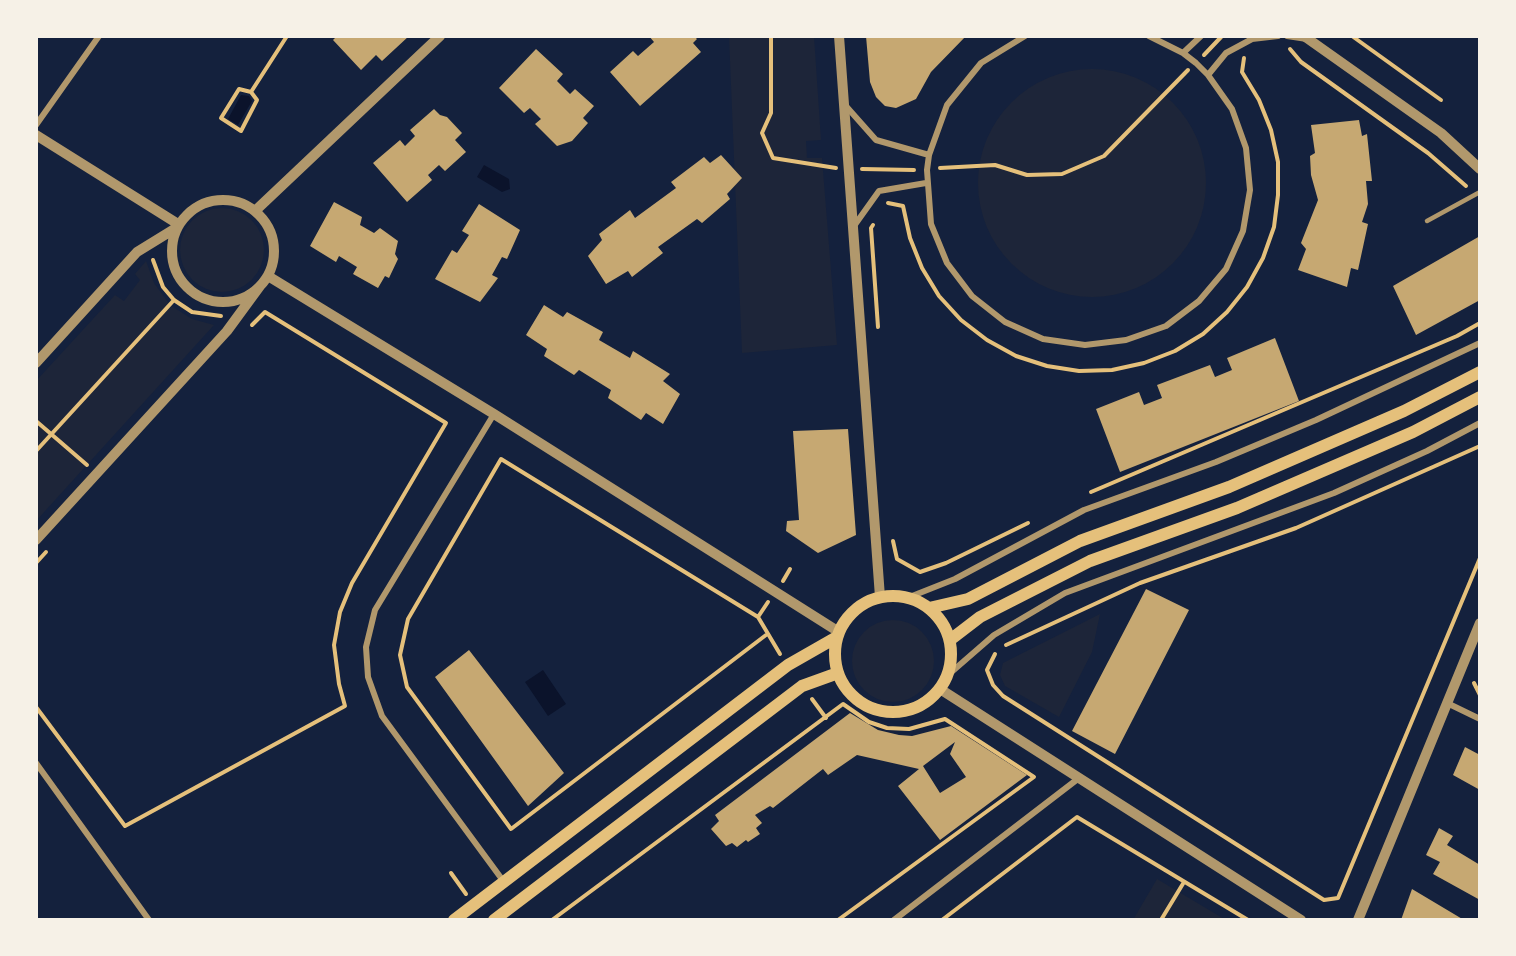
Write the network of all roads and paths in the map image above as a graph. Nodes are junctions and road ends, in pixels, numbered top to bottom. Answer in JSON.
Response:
{"nodes":[{"id":1,"x":99,"y":36,"type":"edge"},
{"id":2,"x":287,"y":36,"type":"edge"},
{"id":3,"x":440,"y":36,"type":"edge"},
{"id":4,"x":771,"y":36,"type":"edge"},
{"id":5,"x":838,"y":36,"type":"edge"},
{"id":6,"x":1024,"y":36,"type":"edge"},
{"id":7,"x":1149,"y":36,"type":"edge"},
{"id":8,"x":1200,"y":36,"type":"edge"},
{"id":9,"x":1222,"y":36,"type":"edge"},
{"id":10,"x":1278,"y":36,"type":"edge"},
{"id":11,"x":1287,"y":36,"type":"edge"},
{"id":12,"x":1352,"y":36,"type":"edge"},
{"id":13,"x":1306,"y":38,"type":"edge"},
{"id":14,"x":1287,"y":46,"type":"dead end"},
{"id":15,"x":1183,"y":53,"type":"junction"},
{"id":16,"x":1245,"y":53,"type":"dead end"},
{"id":17,"x":1196,"y":63,"type":"junction"},
{"id":18,"x":1208,"y":75,"type":"junction"},
{"id":19,"x":251,"y":92,"type":"junction"},
{"id":20,"x":1441,"y":100,"type":"dead end"},
{"id":21,"x":843,"y":103,"type":"junction"},
{"id":22,"x":36,"y":125,"type":"edge"},
{"id":23,"x":36,"y":135,"type":"edge"},
{"id":24,"x":929,"y":155,"type":"junction"},
{"id":25,"x":1478,"y":164,"type":"edge"},
{"id":26,"x":848,"y":169,"type":"junction"},
{"id":27,"x":927,"y":170,"type":"junction"},
{"id":28,"x":926,"y":183,"type":"junction"},
{"id":29,"x":1478,"y":193,"type":"edge"},
{"id":30,"x":255,"y":211,"type":"junction"},
{"id":31,"x":880,"y":211,"type":"dead end"},
{"id":32,"x":876,"y":220,"type":"dead end"},
{"id":33,"x":1427,"y":221,"type":"dead end"},
{"id":34,"x":177,"y":226,"type":"junction"},
{"id":35,"x":852,"y":229,"type":"junction"},
{"id":36,"x":150,"y":251,"type":"dead end"},
{"id":37,"x":268,"y":276,"type":"junction"},
{"id":38,"x":260,"y":286,"type":"junction"},
{"id":39,"x":174,"y":300,"type":"junction"},
{"id":40,"x":1480,"y":323,"type":"edge"},
{"id":41,"x":227,"y":331,"type":"junction"},
{"id":42,"x":878,"y":332,"type":"dead end"},
{"id":43,"x":1480,"y":343,"type":"edge"},
{"id":44,"x":36,"y":363,"type":"edge"},
{"id":45,"x":1480,"y":372,"type":"edge"},
{"id":46,"x":1480,"y":397,"type":"edge"},
{"id":47,"x":494,"y":414,"type":"junction"},
{"id":48,"x":36,"y":421,"type":"edge"},
{"id":49,"x":1480,"y":423,"type":"edge"},
{"id":50,"x":51,"y":434,"type":"junction"},
{"id":51,"x":1480,"y":446,"type":"edge"},
{"id":52,"x":36,"y":451,"type":"edge"},
{"id":53,"x":90,"y":467,"type":"dead end"},
{"id":54,"x":1080,"y":497,"type":"dead end"},
{"id":55,"x":1039,"y":518,"type":"dead end"},
{"id":56,"x":36,"y":540,"type":"edge"},
{"id":57,"x":892,"y":540,"type":"dead end"},
{"id":58,"x":51,"y":546,"type":"dead end"},
{"id":59,"x":1480,"y":558,"type":"edge"},
{"id":60,"x":36,"y":563,"type":"edge"},
{"id":61,"x":790,"y":570,"type":"dead end"},
{"id":62,"x":775,"y":591,"type":"junction"},
{"id":63,"x":880,"y":597,"type":"junction"},
{"id":64,"x":907,"y":598,"type":"junction"},
{"id":65,"x":929,"y":608,"type":"junction"},
{"id":66,"x":758,"y":617,"type":"junction"},
{"id":67,"x":1480,"y":623,"type":"edge"},
{"id":68,"x":766,"y":635,"type":"junction"},
{"id":69,"x":838,"y":635,"type":"junction"},
{"id":70,"x":950,"y":640,"type":"junction"},
{"id":71,"x":788,"y":665,"type":"junction"},
{"id":72,"x":838,"y":673,"type":"junction"},
{"id":73,"x":948,"y":675,"type":"junction"},
{"id":74,"x":1476,"y":677,"type":"dead end"},
{"id":75,"x":802,"y":686,"type":"junction"},
{"id":76,"x":940,"y":689,"type":"junction"},
{"id":77,"x":1480,"y":695,"type":"edge"},
{"id":78,"x":1447,"y":703,"type":"junction"},
{"id":79,"x":36,"y":707,"type":"edge"},
{"id":80,"x":826,"y":718,"type":"junction"},
{"id":81,"x":1480,"y":719,"type":"edge"},
{"id":82,"x":36,"y":763,"type":"edge"},
{"id":83,"x":1079,"y":778,"type":"junction"},
{"id":84,"x":504,"y":882,"type":"junction"},
{"id":85,"x":1184,"y":882,"type":"junction"},
{"id":86,"x":149,"y":920,"type":"edge"},
{"id":87,"x":454,"y":920,"type":"edge"},
{"id":88,"x":494,"y":920,"type":"edge"},
{"id":89,"x":552,"y":920,"type":"edge"},
{"id":90,"x":838,"y":920,"type":"edge"},
{"id":91,"x":894,"y":920,"type":"edge"},
{"id":92,"x":942,"y":920,"type":"edge"},
{"id":93,"x":1161,"y":920,"type":"edge"},
{"id":94,"x":1248,"y":920,"type":"edge"},
{"id":95,"x":1301,"y":920,"type":"edge"},
{"id":96,"x":1358,"y":920,"type":"edge"}],
"edges":[{"from":1,"to":22,"type":"street"},
{"from":2,"to":19,"type":"path"},
{"from":3,"to":30,"type":"street"},
{"from":4,"to":26,"type":"path"},
{"from":5,"to":21,"type":"street"},
{"from":6,"to":24,"type":"street"},
{"from":7,"to":15,"type":"street"},
{"from":8,"to":15,"type":"street"},
{"from":9,"to":17,"type":"path"},
{"from":10,"to":18,"type":"street"},
{"from":11,"to":13,"type":"street"},
{"from":12,"to":20,"type":"path"},
{"from":13,"to":25,"type":"street"},
{"from":14,"to":29,"type":"path"},
{"from":15,"to":17,"type":"street"},
{"from":16,"to":31,"type":"path"},
{"from":17,"to":18,"type":"street"},
{"from":17,"to":27,"type":"path"},
{"from":18,"to":28,"type":"street"},
{"from":19,"to":19,"type":"path"},
{"from":21,"to":24,"type":"street"},
{"from":21,"to":26,"type":"street"},
{"from":23,"to":34,"type":"street"},
{"from":24,"to":27,"type":"street"},
{"from":26,"to":27,"type":"path"},
{"from":26,"to":35,"type":"street"},
{"from":27,"to":28,"type":"street"},
{"from":28,"to":35,"type":"street"},
{"from":29,"to":33,"type":"lane"},
{"from":30,"to":34,"type":"street"},
{"from":30,"to":37,"type":"street"},
{"from":32,"to":42,"type":"path"},
{"from":34,"to":38,"type":"street"},
{"from":34,"to":44,"type":"street"},
{"from":35,"to":63,"type":"street"},
{"from":36,"to":39,"type":"path"},
{"from":37,"to":38,"type":"street"},
{"from":37,"to":47,"type":"street"},
{"from":38,"to":41,"type":"street"},
{"from":39,"to":41,"type":"path"},
{"from":39,"to":50,"type":"path"},
{"from":40,"to":54,"type":"path"},
{"from":41,"to":56,"type":"street"},
{"from":41,"to":79,"type":"path"},
{"from":43,"to":64,"type":"street"},
{"from":45,"to":65,"type":"main road"},
{"from":46,"to":70,"type":"main road"},
{"from":47,"to":62,"type":"street"},
{"from":47,"to":84,"type":"street"},
{"from":48,"to":50,"type":"path"},
{"from":49,"to":73,"type":"street"},
{"from":50,"to":52,"type":"path"},
{"from":50,"to":53,"type":"path"},
{"from":51,"to":59,"type":"path"},
{"from":55,"to":57,"type":"path"},
{"from":58,"to":60,"type":"path"},
{"from":61,"to":62,"type":"path"},
{"from":62,"to":66,"type":"path"},
{"from":62,"to":69,"type":"street"},
{"from":63,"to":64,"type":"main road"},
{"from":63,"to":69,"type":"main road"},
{"from":64,"to":65,"type":"main road"},
{"from":65,"to":70,"type":"main road"},
{"from":66,"to":68,"type":"path"},
{"from":66,"to":68,"type":"path"},
{"from":67,"to":78,"type":"street"},
{"from":68,"to":71,"type":"path"},
{"from":69,"to":71,"type":"main road"},
{"from":69,"to":72,"type":"main road"},
{"from":70,"to":73,"type":"main road"},
{"from":71,"to":84,"type":"main road"},
{"from":72,"to":75,"type":"main road"},
{"from":72,"to":76,"type":"main road"},
{"from":73,"to":76,"type":"main road"},
{"from":74,"to":77,"type":"path"},
{"from":75,"to":80,"type":"path"},
{"from":75,"to":88,"type":"main road"},
{"from":76,"to":83,"type":"street"},
{"from":78,"to":81,"type":"street"},
{"from":78,"to":96,"type":"street"},
{"from":80,"to":89,"type":"path"},
{"from":80,"to":90,"type":"path"},
{"from":82,"to":86,"type":"street"},
{"from":83,"to":91,"type":"street"},
{"from":83,"to":95,"type":"street"},
{"from":84,"to":87,"type":"main road"},
{"from":85,"to":92,"type":"path"},
{"from":85,"to":93,"type":"path"},
{"from":85,"to":94,"type":"path"}]}
